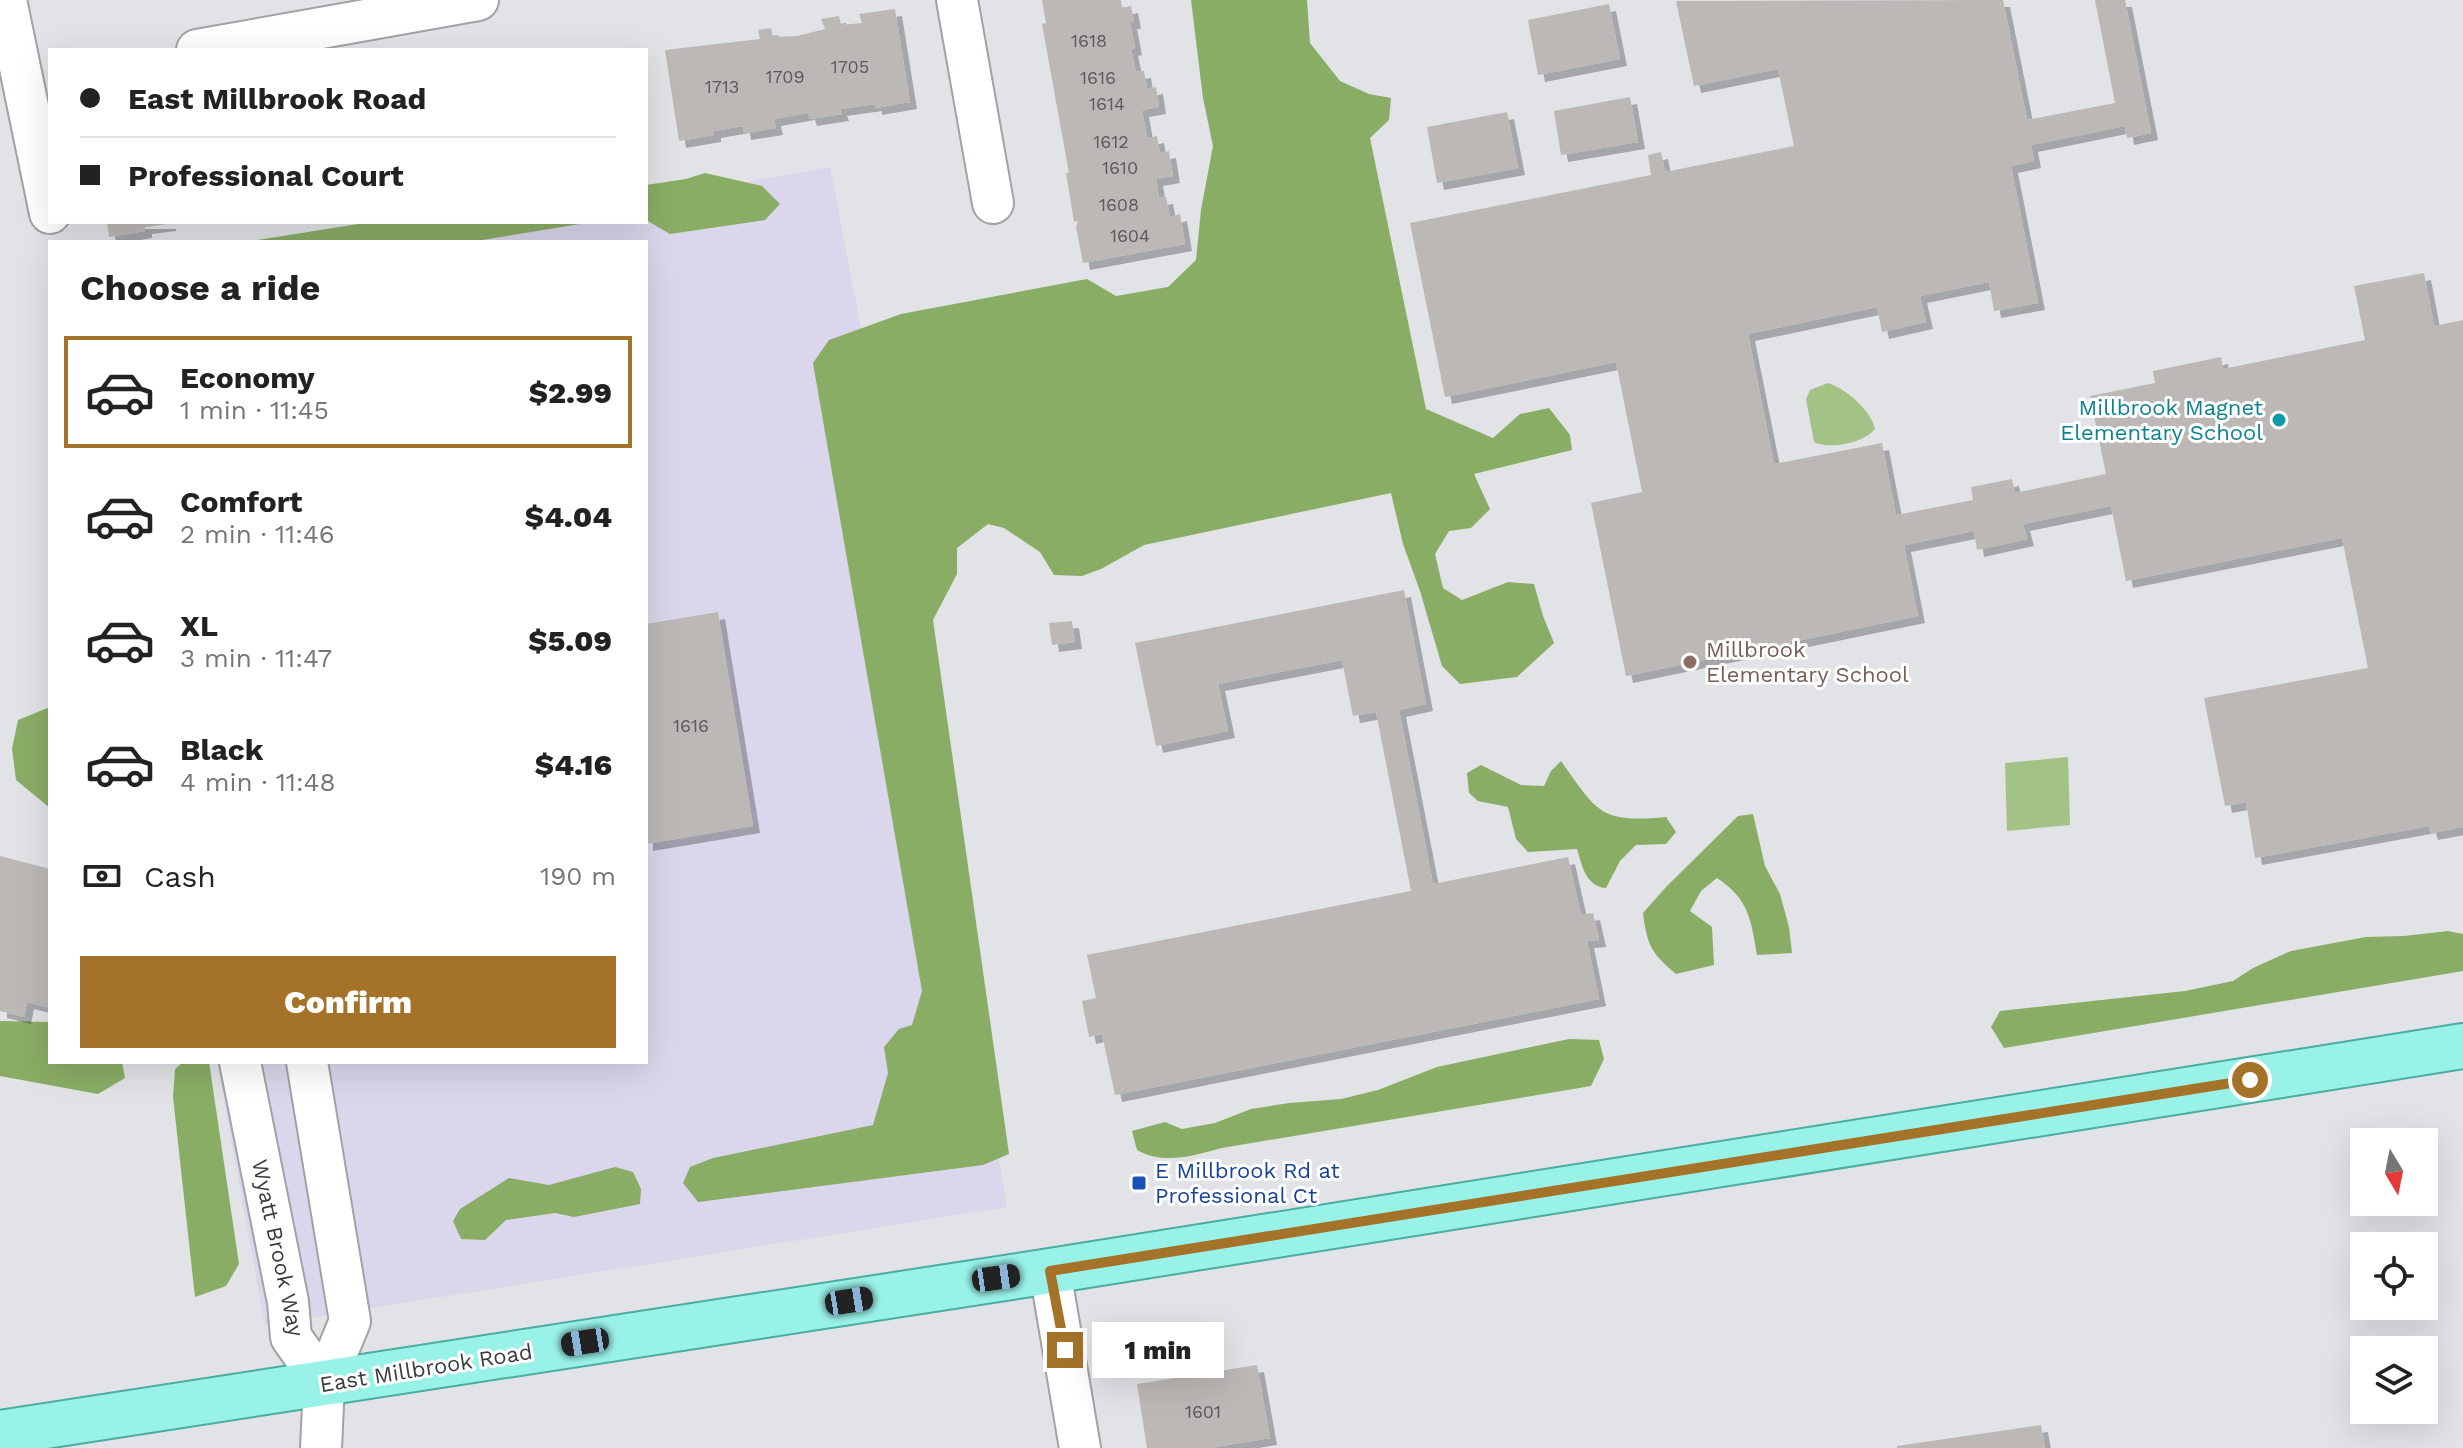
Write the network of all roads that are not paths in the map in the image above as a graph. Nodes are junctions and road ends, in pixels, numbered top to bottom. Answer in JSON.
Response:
{"nodes":[{"id":1,"x":6,"y":0,"type":"edge"},
{"id":2,"x":478,"y":0,"type":"edge"},
{"id":3,"x":957,"y":0,"type":"edge"},
{"id":4,"x":208,"y":48,"type":"edge"},
{"id":5,"x":36,"y":79,"type":"edge"},
{"id":6,"x":48,"y":194,"type":"edge"},
{"id":7,"x":993,"y":203,"type":"dead end"},
{"id":8,"x":2463,"y":1046,"type":"edge"},
{"id":9,"x":240,"y":1064,"type":"edge"},
{"id":10,"x":307,"y":1064,"type":"edge"},
{"id":11,"x":1050,"y":1271,"type":"junction"},
{"id":12,"x":324,"y":1384,"type":"junction"},
{"id":13,"x":0,"y":1433,"type":"edge"},
{"id":14,"x":321,"y":1448,"type":"edge"},
{"id":15,"x":1080,"y":1448,"type":"edge"}],
"edges":[{"from":1,"to":5,"type":"street"},
{"from":2,"to":4,"type":"street"},
{"from":3,"to":7,"type":"street"},
{"from":5,"to":6,"type":"street"},
{"from":8,"to":11,"type":"main road","name":"East Millbrook Road"},
{"from":9,"to":12,"type":"street","name":"Wyatt Brook Way"},
{"from":10,"to":12,"type":"street","name":"Wyatt Brook Way"},
{"from":11,"to":12,"type":"main road","name":"East Millbrook Road"},
{"from":11,"to":15,"type":"street"},
{"from":12,"to":13,"type":"main road","name":"East Millbrook Road"},
{"from":12,"to":14,"type":"street"}]}
